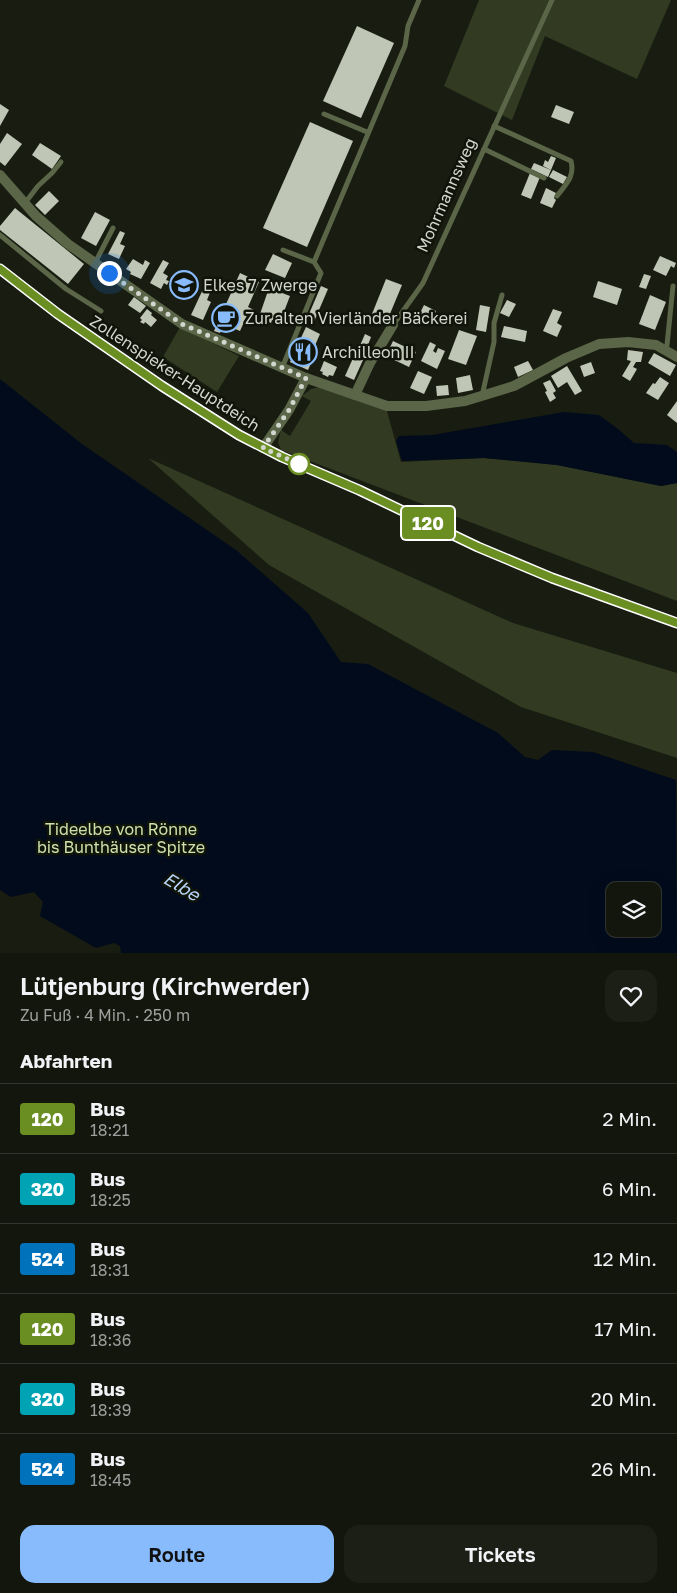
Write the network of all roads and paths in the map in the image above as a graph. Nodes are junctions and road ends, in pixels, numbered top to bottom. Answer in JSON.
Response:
{"nodes":[{"id":1,"x":419,"y":0,"type":"edge"},
{"id":2,"x":552,"y":0,"type":"edge"},
{"id":3,"x":324,"y":114,"type":"dead end"},
{"id":4,"x":494,"y":126,"type":"junction"},
{"id":5,"x":367,"y":132,"type":"junction"},
{"id":6,"x":484,"y":149,"type":"junction"},
{"id":7,"x":61,"y":162,"type":"dead end"},
{"id":8,"x":0,"y":175,"type":"edge"},
{"id":9,"x":544,"y":178,"type":"dead end"},
{"id":10,"x":557,"y":196,"type":"dead end"},
{"id":11,"x":24,"y":203,"type":"junction"},
{"id":12,"x":113,"y":228,"type":"dead end"},
{"id":13,"x":0,"y":235,"type":"edge"},
{"id":14,"x":283,"y":250,"type":"dead end"},
{"id":15,"x":314,"y":262,"type":"junction"},
{"id":16,"x":95,"y":263,"type":"junction"},
{"id":17,"x":0,"y":269,"type":"edge"},
{"id":18,"x":672,"y":286,"type":"dead end"},
{"id":19,"x":502,"y":296,"type":"dead end"},
{"id":20,"x":101,"y":311,"type":"dead end"},
{"id":21,"x":393,"y":325,"type":"joint"},
{"id":22,"x":664,"y":349,"type":"junction"},
{"id":23,"x":677,"y":357,"type":"edge"},
{"id":24,"x":282,"y":368,"type":"junction"},
{"id":25,"x":306,"y":378,"type":"junction"},
{"id":26,"x":355,"y":395,"type":"junction"},
{"id":27,"x":482,"y":396,"type":"junction"},
{"id":28,"x":263,"y":448,"type":"junction"},
{"id":29,"x":677,"y":623,"type":"edge"}],
"edges":[{"from":1,"to":5,"type":"lane"},
{"from":2,"to":4,"type":"lane","name":"Mohrmannsweg"},
{"from":3,"to":5,"type":"lane"},
{"from":4,"to":6,"type":"lane","name":"Mohrmannsweg"},
{"from":4,"to":10,"type":"lane"},
{"from":5,"to":15,"type":"lane"},
{"from":6,"to":9,"type":"lane"},
{"from":6,"to":21,"type":"lane","name":"Mohrmannsweg"},
{"from":7,"to":11,"type":"lane"},
{"from":8,"to":11,"type":"street"},
{"from":11,"to":16,"type":"street"},
{"from":12,"to":16,"type":"lane"},
{"from":13,"to":20,"type":"lane"},
{"from":14,"to":15,"type":"lane"},
{"from":15,"to":24,"type":"lane"},
{"from":16,"to":24,"type":"street"},
{"from":17,"to":28,"type":"street","name":"Zollenspieker-Hauptdeich"},
{"from":18,"to":22,"type":"lane"},
{"from":19,"to":27,"type":"lane"},
{"from":21,"to":26,"type":"street","name":"Mohrmannsweg"},
{"from":22,"to":23,"type":"street"},
{"from":22,"to":27,"type":"street"},
{"from":24,"to":25,"type":"street"},
{"from":25,"to":26,"type":"street"},
{"from":25,"to":28,"type":"street"},
{"from":26,"to":27,"type":"street"},
{"from":28,"to":29,"type":"street","name":"Zollenspieker-Hauptdeich"}]}
